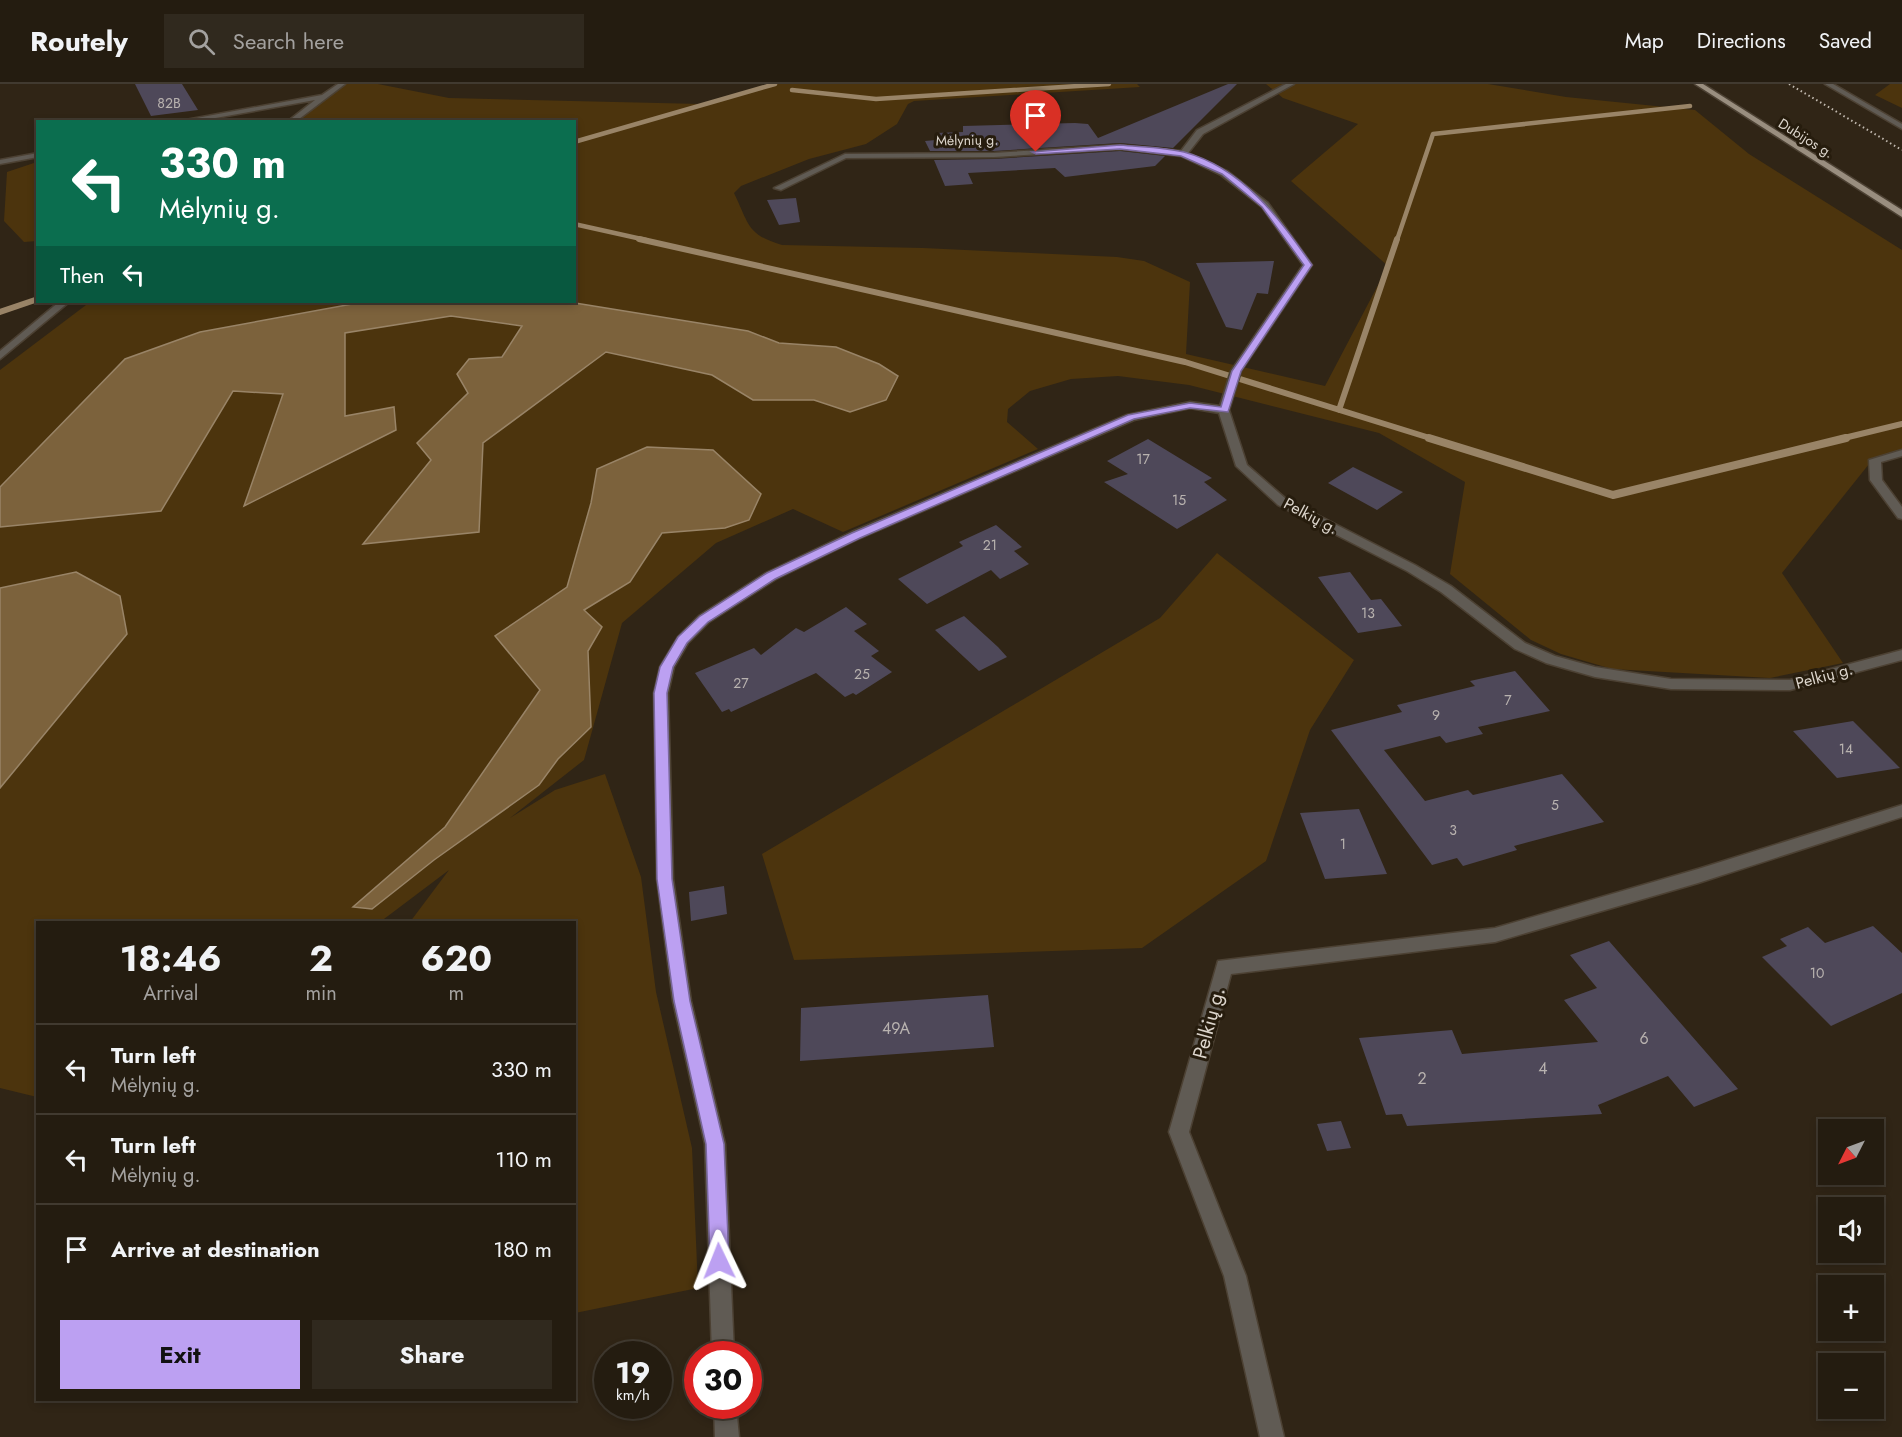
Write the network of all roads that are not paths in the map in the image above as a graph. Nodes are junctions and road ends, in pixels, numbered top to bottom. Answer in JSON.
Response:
{"nodes":[{"id":1,"x":342,"y":84,"type":"edge"},
{"id":2,"x":1291,"y":84,"type":"edge"},
{"id":3,"x":1698,"y":84,"type":"edge"},
{"id":4,"x":1828,"y":84,"type":"edge"},
{"id":5,"x":322,"y":97,"type":"junction"},
{"id":6,"x":190,"y":120,"type":"edge"},
{"id":7,"x":293,"y":120,"type":"edge"},
{"id":8,"x":1902,"y":128,"type":"edge"},
{"id":9,"x":1183,"y":154,"type":"junction"},
{"id":10,"x":36,"y":155,"type":"edge"},
{"id":11,"x":0,"y":162,"type":"edge"},
{"id":12,"x":778,"y":188,"type":"dead end"},
{"id":13,"x":1902,"y":214,"type":"edge"},
{"id":14,"x":63,"y":303,"type":"edge"},
{"id":15,"x":0,"y":356,"type":"edge"},
{"id":16,"x":1224,"y":410,"type":"junction"},
{"id":17,"x":1902,"y":453,"type":"edge"},
{"id":18,"x":1902,"y":515,"type":"edge"},
{"id":19,"x":1902,"y":655,"type":"edge"},
{"id":20,"x":1902,"y":811,"type":"edge"},
{"id":21,"x":723,"y":1341,"type":"edge"},
{"id":22,"x":726,"y":1419,"type":"edge"},
{"id":23,"x":727,"y":1437,"type":"edge"},
{"id":24,"x":1272,"y":1437,"type":"edge"}],
"edges":[{"from":1,"to":5,"type":"street"},
{"from":2,"to":9,"type":"street"},
{"from":3,"to":13,"type":"main road","name":"Dubijos g."},
{"from":4,"to":8,"type":"street"},
{"from":5,"to":6,"type":"street"},
{"from":5,"to":7,"type":"street"},
{"from":9,"to":12,"type":"street","name":"Mėlynių g."},
{"from":9,"to":16,"type":"street","name":"Mėlynių g."},
{"from":10,"to":11,"type":"street"},
{"from":14,"to":15,"type":"street"},
{"from":16,"to":19,"type":"street","name":"Pelkių g."},
{"from":16,"to":21,"type":"street"},
{"from":17,"to":18,"type":"street"},
{"from":20,"to":24,"type":"street","name":"Pelkių g."},
{"from":22,"to":23,"type":"street"}]}
